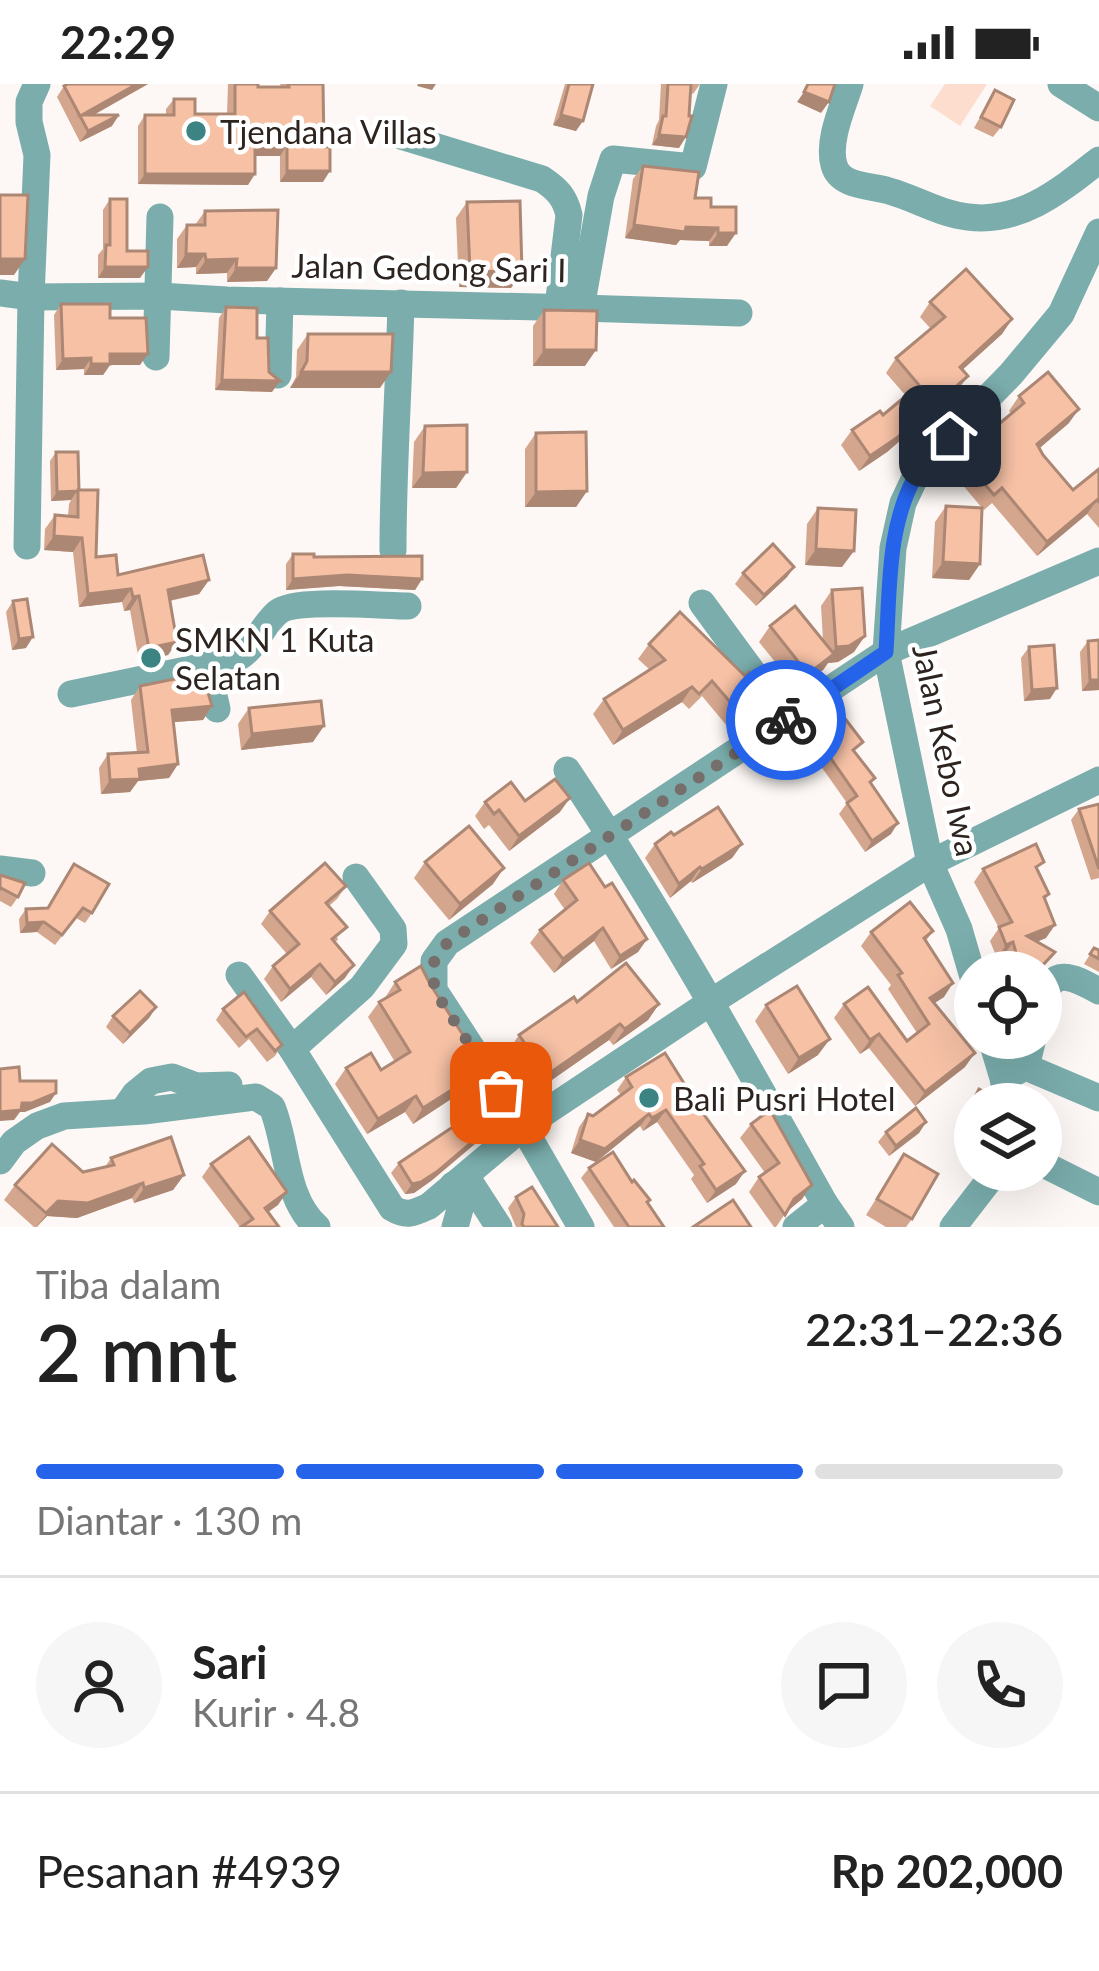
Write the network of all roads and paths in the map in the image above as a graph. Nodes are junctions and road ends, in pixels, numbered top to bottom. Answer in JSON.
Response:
{"nodes":[{"id":1,"x":38,"y":84,"type":"edge"},
{"id":2,"x":714,"y":84,"type":"edge"},
{"id":3,"x":850,"y":84,"type":"edge"},
{"id":4,"x":1061,"y":84,"type":"edge"},
{"id":5,"x":1099,"y":108,"type":"edge"},
{"id":6,"x":401,"y":136,"type":"dead end"},
{"id":7,"x":1099,"y":160,"type":"edge"},
{"id":8,"x":160,"y":217,"type":"dead end"},
{"id":9,"x":1099,"y":232,"type":"edge"},
{"id":10,"x":0,"y":293,"type":"edge"},
{"id":11,"x":159,"y":296,"type":"junction"},
{"id":12,"x":31,"y":297,"type":"junction"},
{"id":13,"x":280,"y":301,"type":"junction"},
{"id":14,"x":401,"y":303,"type":"junction"},
{"id":15,"x":569,"y":307,"type":"junction"},
{"id":16,"x":739,"y":313,"type":"dead end"},
{"id":17,"x":156,"y":357,"type":"dead end"},
{"id":18,"x":278,"y":375,"type":"edge"},
{"id":19,"x":27,"y":546,"type":"dead end"},
{"id":20,"x":393,"y":550,"type":"dead end"},
{"id":21,"x":1099,"y":561,"type":"edge"},
{"id":22,"x":702,"y":603,"type":"dead end"},
{"id":23,"x":408,"y":606,"type":"dead end"},
{"id":24,"x":886,"y":652,"type":"junction"},
{"id":25,"x":207,"y":665,"type":"junction"},
{"id":26,"x":71,"y":694,"type":"dead end"},
{"id":27,"x":217,"y":709,"type":"edge"},
{"id":28,"x":787,"y":718,"type":"junction"},
{"id":29,"x":567,"y":770,"type":"dead end"},
{"id":30,"x":1099,"y":780,"type":"edge"},
{"id":31,"x":611,"y":836,"type":"junction"},
{"id":32,"x":930,"y":863,"type":"junction"},
{"id":33,"x":0,"y":869,"type":"edge"},
{"id":34,"x":32,"y":873,"type":"dead end"},
{"id":35,"x":356,"y":877,"type":"dead end"},
{"id":36,"x":965,"y":951,"type":"edge"},
{"id":37,"x":239,"y":975,"type":"dead end"},
{"id":38,"x":1062,"y":977,"type":"edge"},
{"id":39,"x":1099,"y":991,"type":"edge"},
{"id":40,"x":711,"y":1001,"type":"junction"},
{"id":41,"x":292,"y":1048,"type":"junction"},
{"id":42,"x":1062,"y":1092,"type":"edge"},
{"id":43,"x":1099,"y":1098,"type":"edge"},
{"id":44,"x":523,"y":1127,"type":"junction"},
{"id":45,"x":0,"y":1162,"type":"edge"},
{"id":46,"x":1062,"y":1176,"type":"edge"},
{"id":47,"x":459,"y":1180,"type":"junction"},
{"id":48,"x":980,"y":1191,"type":"edge"},
{"id":49,"x":1099,"y":1192,"type":"edge"},
{"id":50,"x":833,"y":1216,"type":"edge"},
{"id":51,"x":317,"y":1227,"type":"edge"},
{"id":52,"x":455,"y":1227,"type":"edge"},
{"id":53,"x":499,"y":1227,"type":"edge"},
{"id":54,"x":581,"y":1227,"type":"edge"},
{"id":55,"x":796,"y":1227,"type":"edge"},
{"id":56,"x":952,"y":1227,"type":"edge"}],
"edges":[{"from":1,"to":12,"type":"street"},
{"from":2,"to":15,"type":"street","name":"Jalan Gedong Sari I"},
{"from":3,"to":7,"type":"street"},
{"from":4,"to":5,"type":"street"},
{"from":6,"to":15,"type":"street"},
{"from":8,"to":11,"type":"street"},
{"from":9,"to":24,"type":"street","name":"Jalan Kebo Iwa"},
{"from":10,"to":12,"type":"street","name":"Jalan Gedong Sari I"},
{"from":11,"to":12,"type":"street","name":"Jalan Gedong Sari I"},
{"from":11,"to":13,"type":"street","name":"Jalan Gedong Sari I"},
{"from":11,"to":17,"type":"street"},
{"from":12,"to":19,"type":"street"},
{"from":13,"to":14,"type":"street","name":"Jalan Gedong Sari I"},
{"from":13,"to":18,"type":"street"},
{"from":14,"to":15,"type":"street","name":"Jalan Gedong Sari I"},
{"from":14,"to":20,"type":"street"},
{"from":15,"to":16,"type":"street"},
{"from":21,"to":24,"type":"street"},
{"from":22,"to":28,"type":"street"},
{"from":23,"to":25,"type":"street"},
{"from":24,"to":28,"type":"street"},
{"from":24,"to":32,"type":"street","name":"Jalan Kebo Iwa"},
{"from":25,"to":26,"type":"street"},
{"from":25,"to":27,"type":"street"},
{"from":28,"to":31,"type":"street"},
{"from":29,"to":31,"type":"street"},
{"from":30,"to":32,"type":"street"},
{"from":31,"to":40,"type":"street"},
{"from":31,"to":44,"type":"street"},
{"from":32,"to":36,"type":"street","name":"Jalan Kebo Iwa"},
{"from":32,"to":40,"type":"street"},
{"from":33,"to":34,"type":"street"},
{"from":35,"to":41,"type":"street"},
{"from":37,"to":41,"type":"street"},
{"from":38,"to":39,"type":"street"},
{"from":40,"to":44,"type":"street"},
{"from":40,"to":50,"type":"street"},
{"from":41,"to":47,"type":"street"},
{"from":42,"to":43,"type":"street"},
{"from":44,"to":47,"type":"street"},
{"from":44,"to":54,"type":"street"},
{"from":45,"to":51,"type":"street"},
{"from":46,"to":49,"type":"street"},
{"from":47,"to":52,"type":"street"},
{"from":47,"to":53,"type":"street"},
{"from":48,"to":56,"type":"street"},
{"from":50,"to":55,"type":"street"}]}
